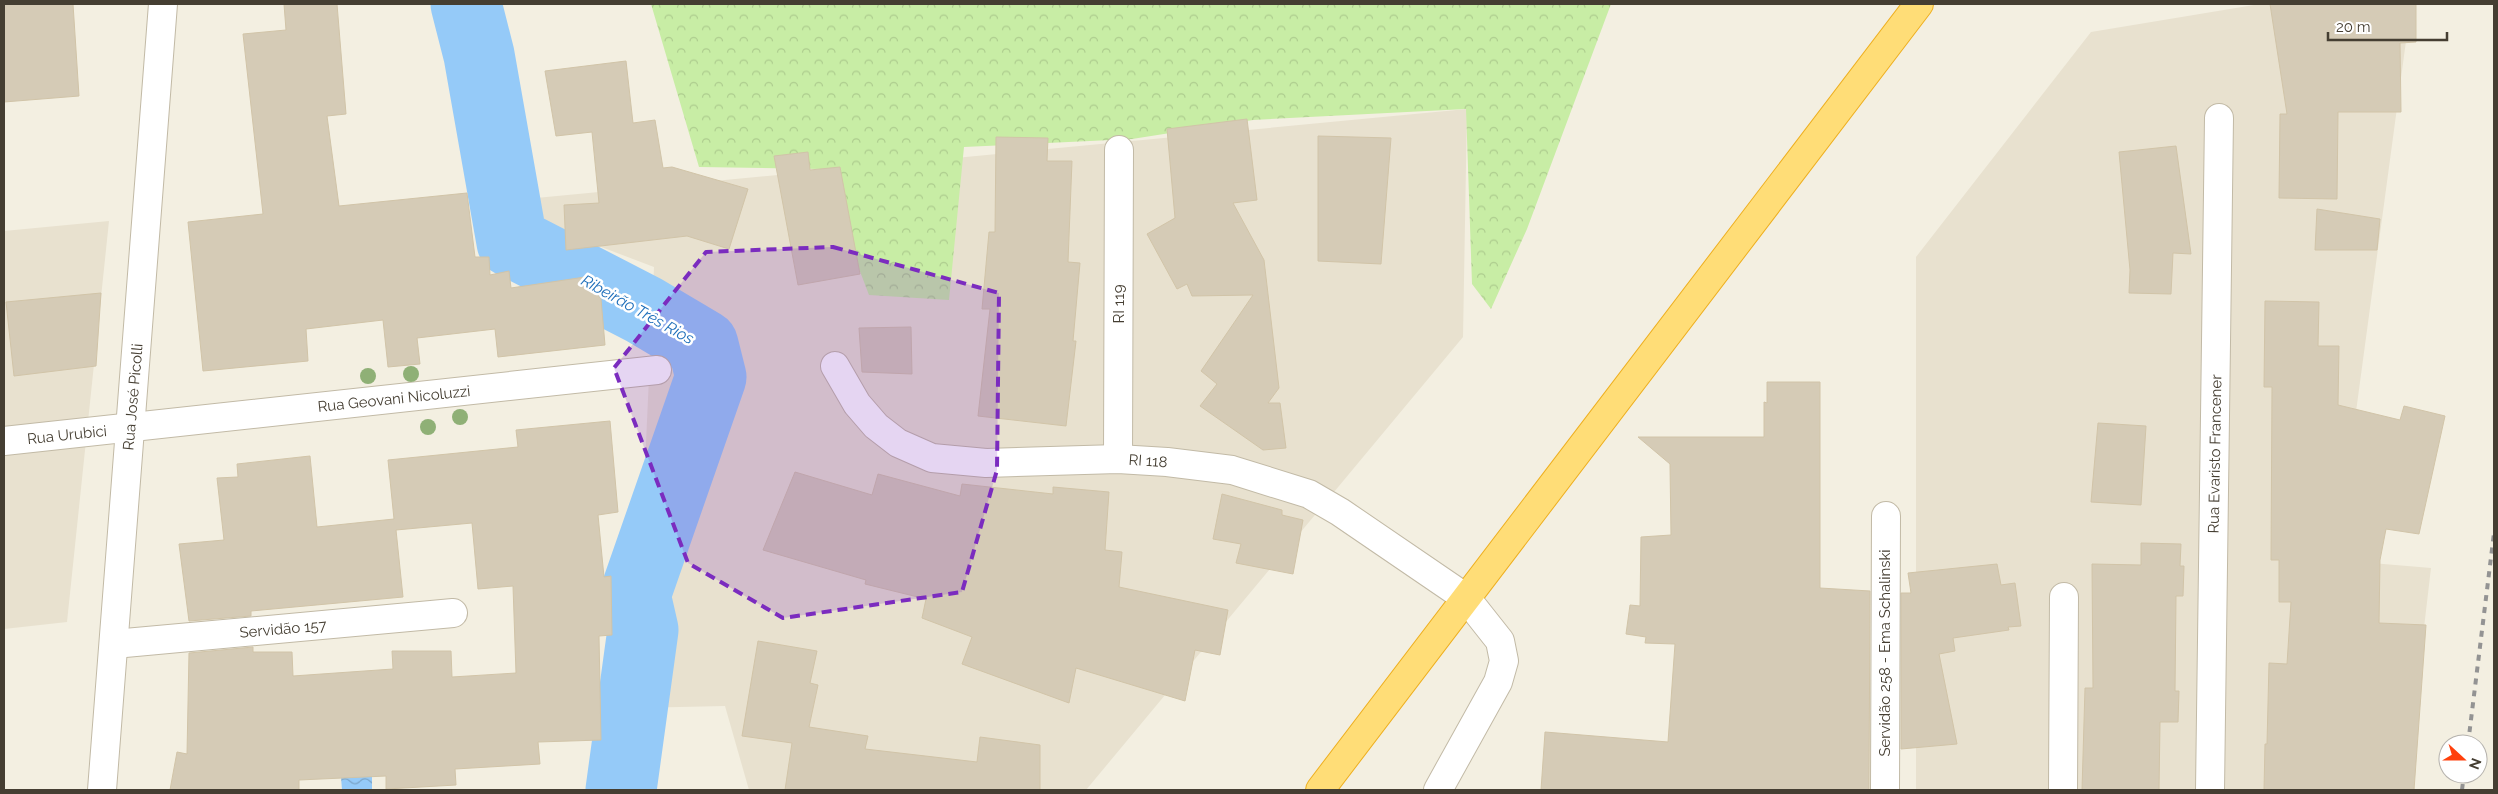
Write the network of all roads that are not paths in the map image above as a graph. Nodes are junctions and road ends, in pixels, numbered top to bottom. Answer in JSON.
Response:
{"nodes":[{"id":1,"x":163,"y":4,"type":"edge"},
{"id":2,"x":1919,"y":4,"type":"edge"},
{"id":3,"x":2220,"y":118,"type":"dead end"},
{"id":4,"x":1119,"y":150,"type":"dead end"},
{"id":5,"x":835,"y":366,"type":"dead end"},
{"id":6,"x":657,"y":370,"type":"dead end"},
{"id":7,"x":131,"y":428,"type":"junction"},
{"id":8,"x":4,"y":442,"type":"edge"},
{"id":9,"x":1118,"y":459,"type":"junction"},
{"id":10,"x":1886,"y":516,"type":"dead end"},
{"id":11,"x":2064,"y":597,"type":"dead end"},
{"id":12,"x":1466,"y":598,"type":"junction"},
{"id":13,"x":453,"y":613,"type":"dead end"},
{"id":14,"x":114,"y":644,"type":"junction"},
{"id":15,"x":102,"y":790,"type":"edge"},
{"id":16,"x":1320,"y":790,"type":"edge"},
{"id":17,"x":1438,"y":790,"type":"edge"},
{"id":18,"x":1885,"y":790,"type":"edge"},
{"id":19,"x":2064,"y":790,"type":"edge"},
{"id":20,"x":2210,"y":790,"type":"edge"}],
"edges":[{"from":1,"to":7,"type":"street","name":"Rua José Picolli"},
{"from":2,"to":12,"type":"highway"},
{"from":3,"to":20,"type":"street","name":"Rua Evaristo Francener"},
{"from":4,"to":9,"type":"street","name":"RI 119"},
{"from":5,"to":9,"type":"street","name":"RI 118"},
{"from":6,"to":7,"type":"street","name":"Rua Geovani Nicoluzzi"},
{"from":7,"to":8,"type":"street","name":"Rua Urubici"},
{"from":7,"to":14,"type":"street","name":"Rua José Picolli"},
{"from":9,"to":12,"type":"street","name":"RI 118"},
{"from":10,"to":18,"type":"street","name":"Servidão 258 - Ema Schalinski"},
{"from":11,"to":19,"type":"street"},
{"from":12,"to":16,"type":"highway"},
{"from":12,"to":17,"type":"street","name":"RI 118"},
{"from":13,"to":14,"type":"street","name":"Servidão 157"},
{"from":14,"to":15,"type":"street","name":"Rua José Picolli"}]}
